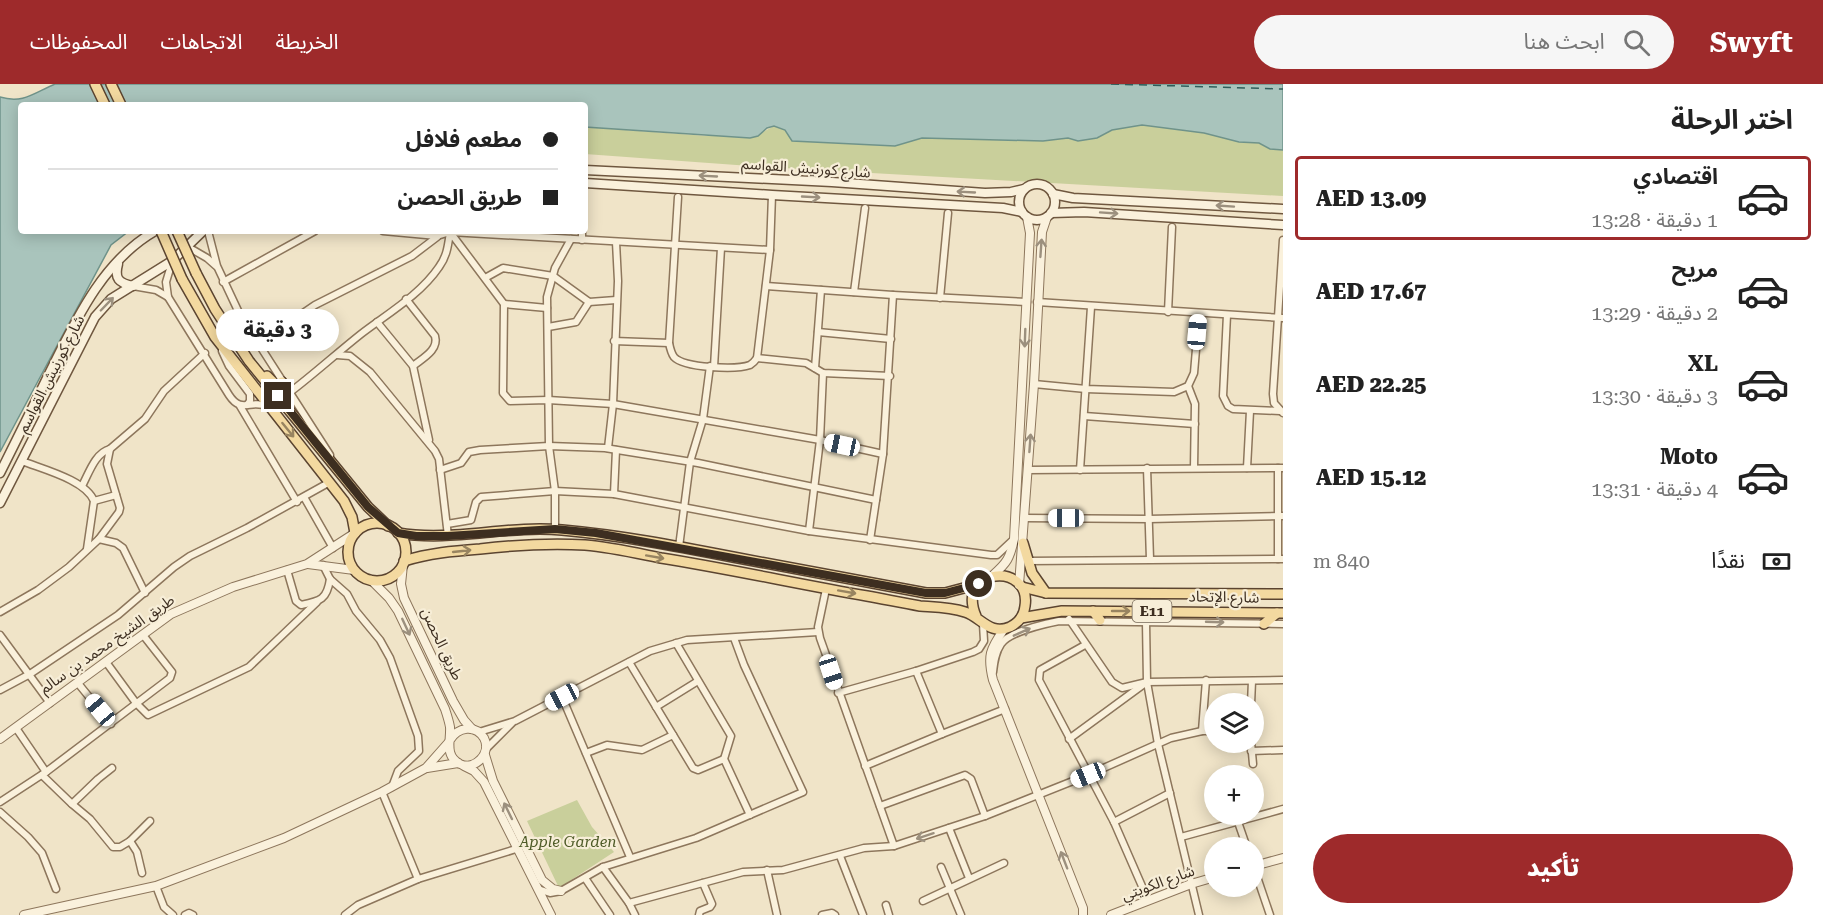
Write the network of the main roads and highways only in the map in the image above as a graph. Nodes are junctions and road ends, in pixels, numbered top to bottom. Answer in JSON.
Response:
{"nodes":[{"id":1,"x":95,"y":84,"type":"edge"},
{"id":2,"x":111,"y":84,"type":"edge"},
{"id":3,"x":104,"y":102,"type":"edge"},
{"id":4,"x":120,"y":102,"type":"edge"},
{"id":5,"x":588,"y":170,"type":"edge"},
{"id":6,"x":588,"y":183,"type":"edge"},
{"id":7,"x":1024,"y":189,"type":"junction"},
{"id":8,"x":1053,"y":194,"type":"junction"},
{"id":9,"x":1283,"y":209,"type":"edge"},
{"id":10,"x":1025,"y":215,"type":"junction"},
{"id":11,"x":1049,"y":215,"type":"junction"},
{"id":12,"x":1278,"y":225,"type":"edge"},
{"id":13,"x":151,"y":234,"type":"edge"},
{"id":14,"x":162,"y":234,"type":"edge"},
{"id":15,"x":178,"y":234,"type":"edge"},
{"id":16,"x":202,"y":234,"type":"edge"},
{"id":17,"x":119,"y":261,"type":"junction"},
{"id":18,"x":196,"y":273,"type":"junction"},
{"id":19,"x":133,"y":286,"type":"junction"},
{"id":20,"x":282,"y":382,"type":"road end"},
{"id":21,"x":0,"y":473,"type":"edge"},
{"id":22,"x":0,"y":503,"type":"edge"},
{"id":23,"x":388,"y":526,"type":"junction"},
{"id":24,"x":355,"y":533,"type":"junction"},
{"id":25,"x":398,"y":533,"type":"junction"},
{"id":26,"x":1018,"y":541,"type":"road end"},
{"id":27,"x":403,"y":563,"type":"junction"},
{"id":28,"x":979,"y":584,"type":"junction"},
{"id":29,"x":1021,"y":586,"type":"junction"},
{"id":30,"x":1046,"y":593,"type":"junction"},
{"id":31,"x":1283,"y":594,"type":"edge"},
{"id":32,"x":1093,"y":611,"type":"junction"},
{"id":33,"x":1280,"y":613,"type":"edge"},
{"id":34,"x":1021,"y":618,"type":"junction"},
{"id":35,"x":979,"y":620,"type":"junction"},
{"id":36,"x":1100,"y":620,"type":"road end"},
{"id":37,"x":1264,"y":624,"type":"road end"}],
"edges":[{"from":1,"to":3,"type":"main road"},
{"from":2,"to":4,"type":"main road"},
{"from":7,"to":5,"type":"main road","name":"شارع كورنيش القواسم","one_way":true},
{"from":6,"to":10,"type":"main road","name":"شارع كورنيش القواسم","one_way":true},
{"from":7,"to":8,"type":"main road"},
{"from":7,"to":10,"type":"main road"},
{"from":9,"to":8,"type":"main road","one_way":true},
{"from":8,"to":11,"type":"main road"},
{"from":10,"to":11,"type":"main road"},
{"from":11,"to":12,"type":"main road","one_way":true},
{"from":13,"to":17,"type":"main road","name":"شارع كورنيش القواسم"},
{"from":14,"to":24,"type":"main road","one_way":true,"bridge":true},
{"from":15,"to":18,"type":"main road","bridge":true},
{"from":16,"to":19,"type":"main road","name":"شارع كورنيش القواسم"},
{"from":17,"to":19,"type":"main road"},
{"from":17,"to":21,"type":"main road","name":"شارع كورنيش القواسم"},
{"from":18,"to":20,"type":"main road"},
{"from":18,"to":23,"type":"main road"},
{"from":22,"to":19,"type":"main road","name":"شارع كورنيش القواسم","one_way":true},
{"from":23,"to":24,"type":"main road"},
{"from":23,"to":25,"type":"main road"},
{"from":24,"to":27,"type":"main road"},
{"from":25,"to":27,"type":"main road"},
{"from":25,"to":28,"type":"main road"},
{"from":26,"to":30,"type":"main road"},
{"from":27,"to":35,"type":"main road","one_way":true},
{"from":28,"to":29,"type":"main road"},
{"from":28,"to":35,"type":"main road"},
{"from":29,"to":30,"type":"main road","name":"شارع الإتحاد","number":"E11"},
{"from":29,"to":34,"type":"main road"},
{"from":30,"to":31,"type":"main road","name":"شارع الإتحاد","number":"E11"},
{"from":32,"to":33,"type":"main road","name":"شارع الإتحاد","number":"E11","one_way":true},
{"from":32,"to":34,"type":"main road","name":"شارع الإتحاد","number":"E11"},
{"from":32,"to":36,"type":"main road"},
{"from":33,"to":37,"type":"main road"},
{"from":34,"to":35,"type":"main road"}]}
